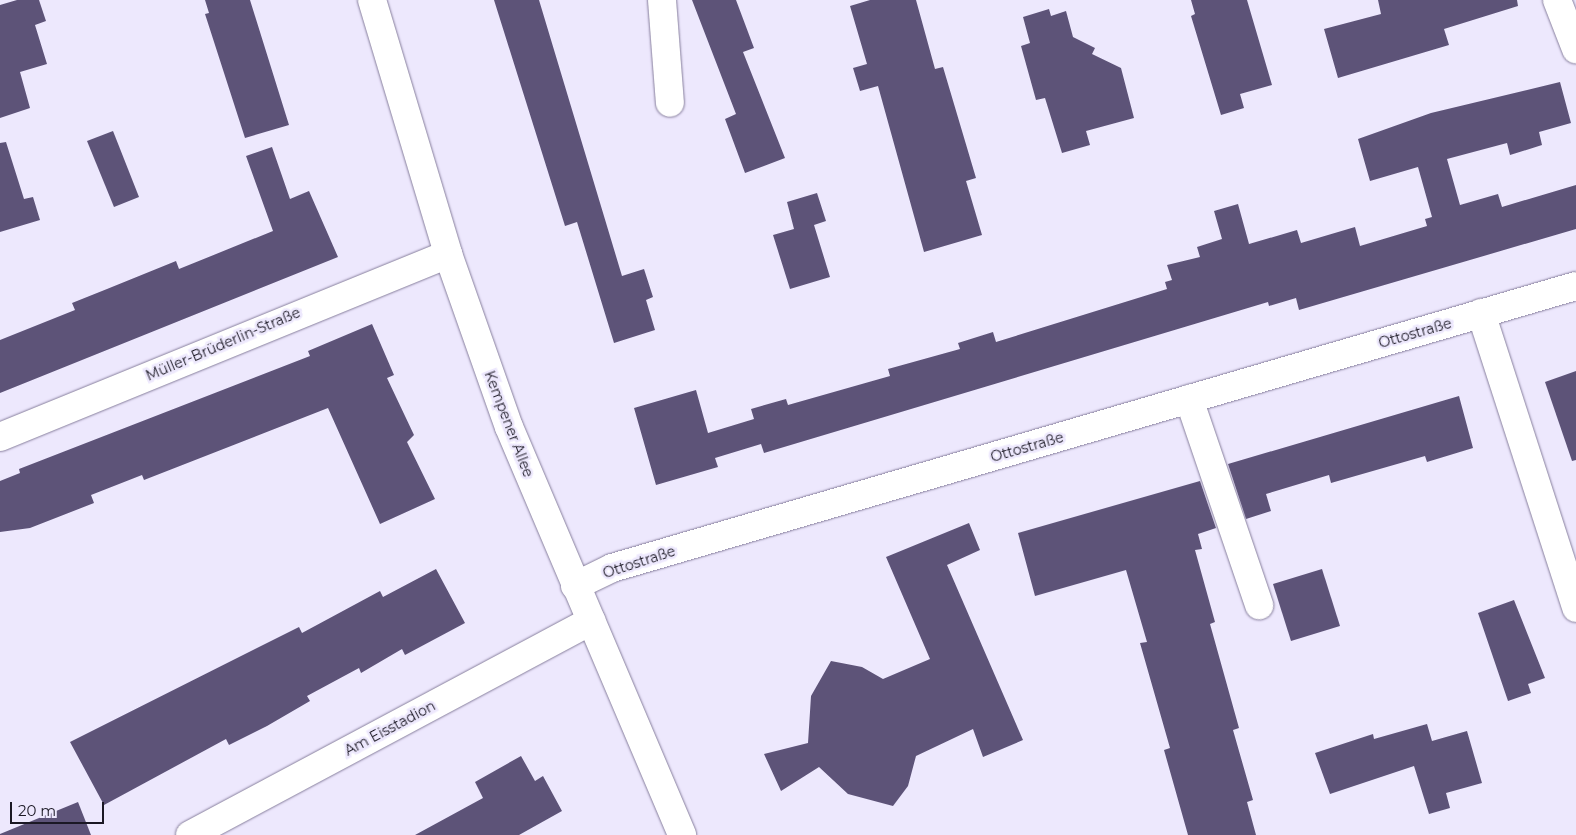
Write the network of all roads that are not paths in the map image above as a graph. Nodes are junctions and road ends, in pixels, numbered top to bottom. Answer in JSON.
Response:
{"nodes":[{"id":1,"x":372,"y":0,"type":"edge"},
{"id":2,"x":662,"y":0,"type":"edge"},
{"id":3,"x":1557,"y":0,"type":"edge"},
{"id":4,"x":1576,"y":49,"type":"edge"},
{"id":5,"x":670,"y":103,"type":"dead end"},
{"id":6,"x":448,"y":254,"type":"junction"},
{"id":7,"x":1576,"y":286,"type":"edge"},
{"id":8,"x":1481,"y":314,"type":"junction"},
{"id":9,"x":1188,"y":399,"type":"junction"},
{"id":10,"x":0,"y":437,"type":"edge"},
{"id":11,"x":575,"y":586,"type":"junction"},
{"id":12,"x":1259,"y":605,"type":"dead end"},
{"id":13,"x":1576,"y":608,"type":"edge"},
{"id":14,"x":591,"y":621,"type":"junction"},
{"id":15,"x":197,"y":834,"type":"edge"},
{"id":16,"x":682,"y":835,"type":"edge"}],
"edges":[{"from":1,"to":6,"type":"street","name":"Kempener Allee"},
{"from":2,"to":5,"type":"street"},
{"from":3,"to":4,"type":"street"},
{"from":6,"to":10,"type":"street","name":"Müller-Brüderlin-Straße"},
{"from":6,"to":11,"type":"street","name":"Kempener Allee"},
{"from":7,"to":8,"type":"street","name":"Ottostraße"},
{"from":8,"to":9,"type":"street","name":"Ottostraße"},
{"from":8,"to":13,"type":"street"},
{"from":9,"to":11,"type":"street","name":"Ottostraße"},
{"from":9,"to":12,"type":"street"},
{"from":11,"to":14,"type":"street","name":"Kempener Allee"},
{"from":14,"to":15,"type":"street","name":"Am Eisstadion"},
{"from":14,"to":16,"type":"street","name":"Kempener Allee"}]}
